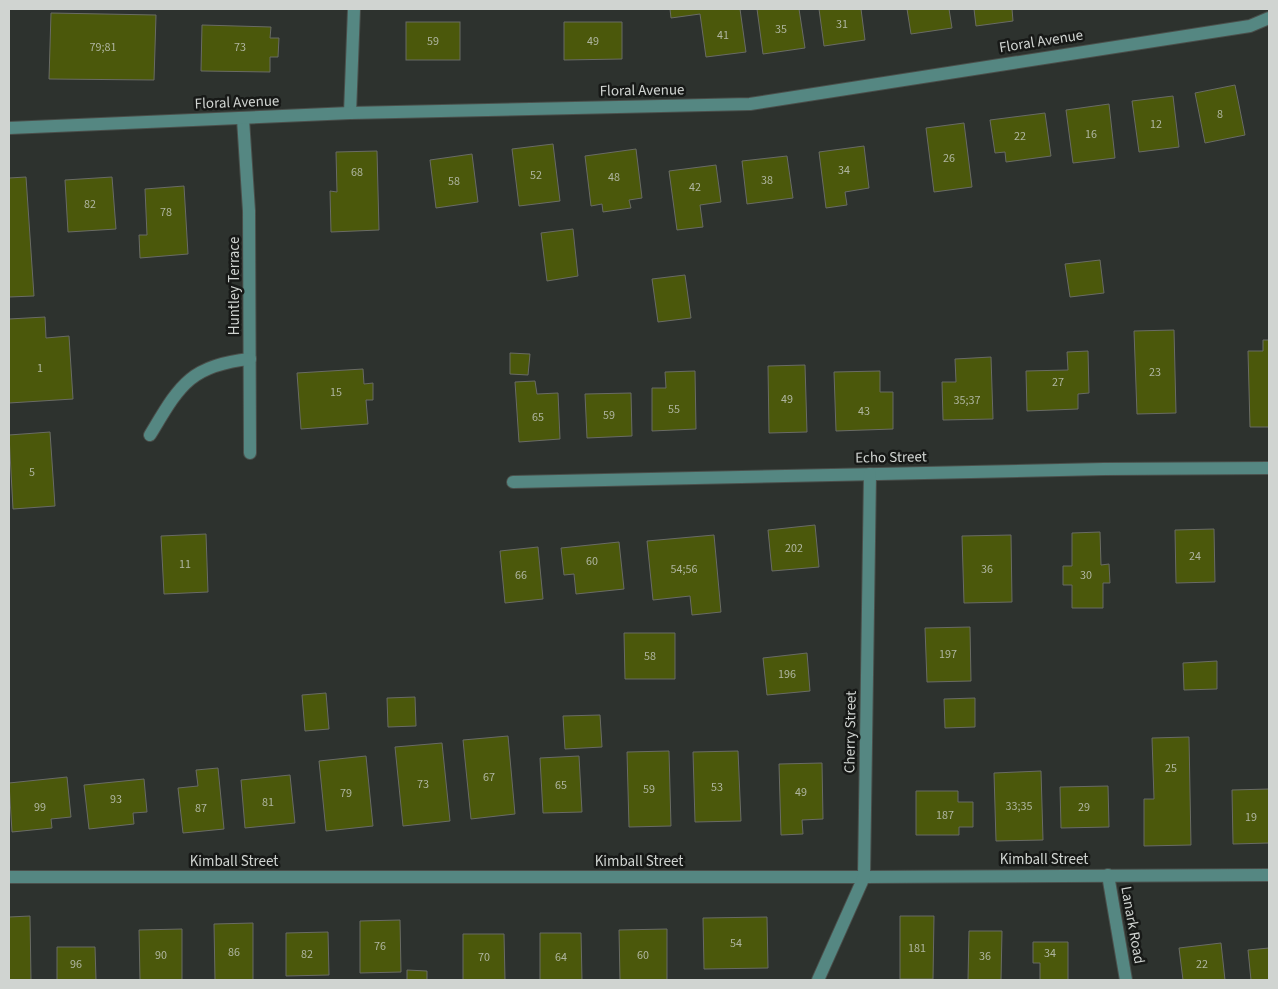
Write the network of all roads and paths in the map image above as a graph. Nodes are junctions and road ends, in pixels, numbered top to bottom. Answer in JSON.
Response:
{"nodes":[{"id":1,"x":354,"y":9,"type":"edge"},
{"id":2,"x":1269,"y":18,"type":"edge"},
{"id":3,"x":350,"y":113,"type":"junction"},
{"id":4,"x":243,"y":119,"type":"junction"},
{"id":5,"x":9,"y":128,"type":"edge"},
{"id":6,"x":250,"y":359,"type":"junction"},
{"id":7,"x":150,"y":435,"type":"dead end"},
{"id":8,"x":250,"y":453,"type":"dead end"},
{"id":9,"x":1269,"y":468,"type":"edge"},
{"id":10,"x":870,"y":474,"type":"junction"},
{"id":11,"x":513,"y":482,"type":"dead end"},
{"id":12,"x":1108,"y":875,"type":"junction"},
{"id":13,"x":1269,"y":875,"type":"edge"},
{"id":14,"x":9,"y":877,"type":"edge"},
{"id":15,"x":864,"y":877,"type":"junction"},
{"id":16,"x":818,"y":980,"type":"edge"},
{"id":17,"x":1126,"y":980,"type":"edge"}],
"edges":[{"from":1,"to":3,"type":"street"},
{"from":2,"to":3,"type":"street","name":"Floral Avenue"},
{"from":3,"to":4,"type":"street","name":"Floral Avenue"},
{"from":4,"to":5,"type":"street","name":"Floral Avenue"},
{"from":4,"to":6,"type":"street","name":"Huntley Terrace"},
{"from":6,"to":7,"type":"street"},
{"from":6,"to":8,"type":"street","name":"Huntley Terrace"},
{"from":9,"to":10,"type":"street","name":"Echo Street"},
{"from":10,"to":11,"type":"street","name":"Echo Street"},
{"from":10,"to":15,"type":"street","name":"Cherry Street"},
{"from":12,"to":13,"type":"street","name":"Kimball Street"},
{"from":12,"to":15,"type":"street","name":"Kimball Street"},
{"from":12,"to":17,"type":"street","name":"Lanark Road"},
{"from":14,"to":15,"type":"street","name":"Kimball Street"},
{"from":15,"to":16,"type":"street","name":"Cherry Street"}]}
